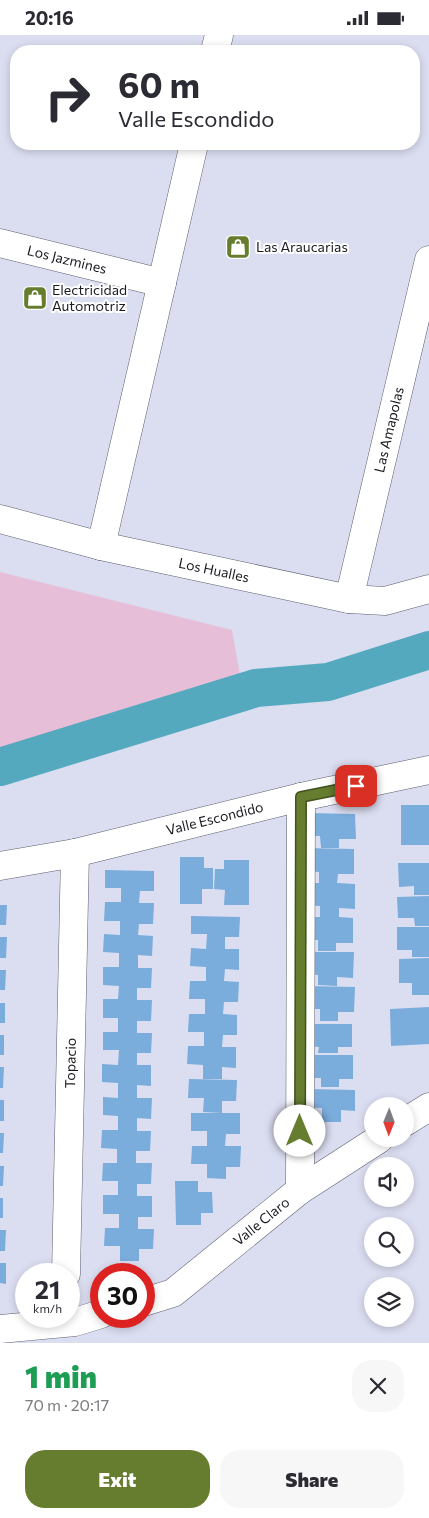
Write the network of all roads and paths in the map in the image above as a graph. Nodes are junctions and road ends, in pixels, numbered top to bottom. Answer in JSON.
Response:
{"nodes":[{"id":1,"x":193,"y":150,"type":"edge"},
{"id":2,"x":0,"y":243,"type":"edge"},
{"id":3,"x":429,"y":259,"type":"edge"},
{"id":4,"x":162,"y":283,"type":"junction"},
{"id":5,"x":0,"y":519,"type":"edge"},
{"id":6,"x":101,"y":546,"type":"junction"},
{"id":7,"x":429,"y":589,"type":"edge"},
{"id":8,"x":349,"y":599,"type":"junction"},
{"id":9,"x":429,"y":771,"type":"edge"},
{"id":10,"x":301,"y":797,"type":"junction"},
{"id":11,"x":75,"y":853,"type":"junction"},
{"id":12,"x":0,"y":866,"type":"edge"},
{"id":13,"x":429,"y":1107,"type":"edge"},
{"id":14,"x":414,"y":1116,"type":"edge"},
{"id":15,"x":367,"y":1147,"type":"edge"},
{"id":16,"x":300,"y":1190,"type":"junction"},
{"id":17,"x":66,"y":1263,"type":"edge"},
{"id":18,"x":155,"y":1299,"type":"edge"},
{"id":19,"x":15,"y":1327,"type":"edge"},
{"id":20,"x":0,"y":1329,"type":"edge"}],
"edges":[{"from":1,"to":4,"type":"street"},
{"from":2,"to":4,"type":"street","name":"Los Jazmines"},
{"from":3,"to":8,"type":"street","name":"Las Amapolas"},
{"from":4,"to":6,"type":"street"},
{"from":5,"to":6,"type":"street","name":"Los Hualles"},
{"from":6,"to":8,"type":"street","name":"Los Hualles"},
{"from":7,"to":8,"type":"street","name":"Los Hualles"},
{"from":9,"to":10,"type":"street","name":"Valle Escondido"},
{"from":10,"to":11,"type":"street","name":"Valle Escondido"},
{"from":10,"to":16,"type":"street"},
{"from":11,"to":12,"type":"street","name":"Valle Escondido"},
{"from":11,"to":17,"type":"street","name":"Topacio"},
{"from":13,"to":14,"type":"street"},
{"from":15,"to":16,"type":"street","name":"Valle Claro"},
{"from":16,"to":18,"type":"street","name":"Valle Claro"},
{"from":19,"to":20,"type":"street"}]}
